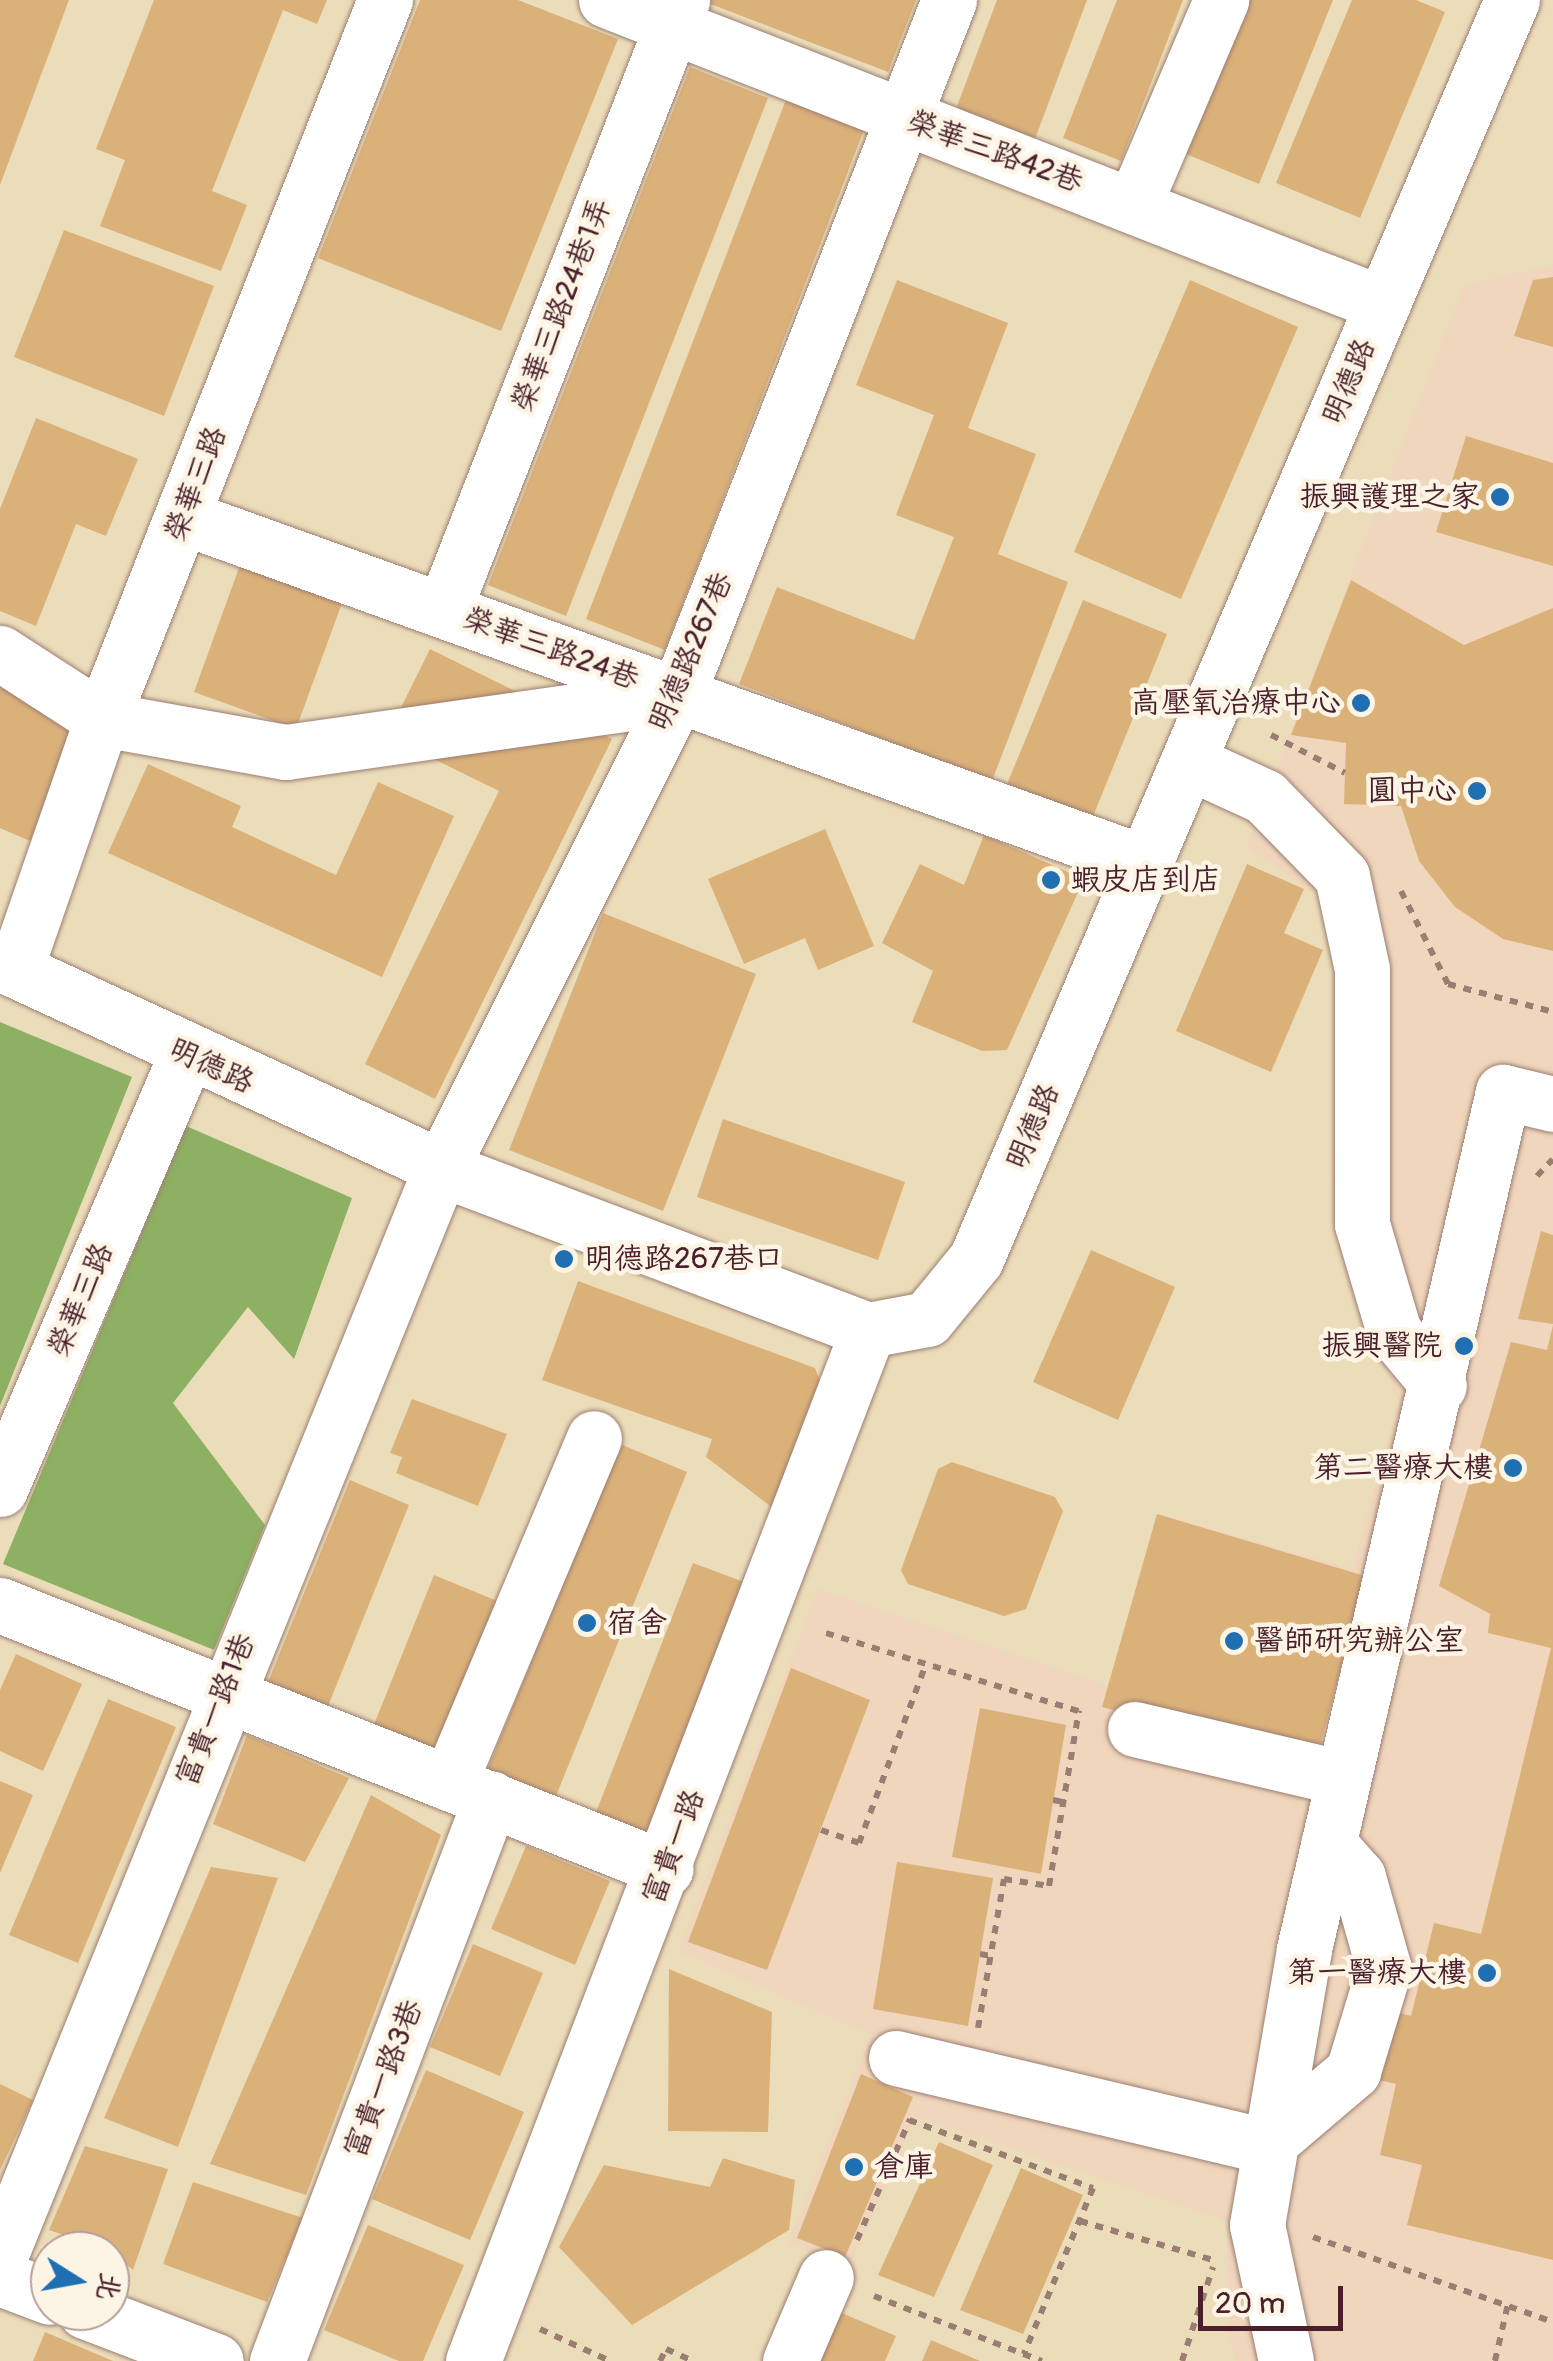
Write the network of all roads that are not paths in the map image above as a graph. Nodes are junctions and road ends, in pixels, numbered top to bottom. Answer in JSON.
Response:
{"nodes":[{"id":1,"x":385,"y":0,"type":"edge"},
{"id":2,"x":606,"y":0,"type":"edge"},
{"id":3,"x":948,"y":0,"type":"edge"},
{"id":4,"x":1222,"y":0,"type":"edge"},
{"id":5,"x":1512,"y":0,"type":"edge"},
{"id":6,"x":676,"y":13,"type":"edge"},
{"id":7,"x":902,"y":119,"type":"junction"},
{"id":8,"x":1135,"y":202,"type":"junction"},
{"id":9,"x":1383,"y":304,"type":"junction"},
{"id":10,"x":183,"y":517,"type":"junction"},
{"id":11,"x":444,"y":610,"type":"junction"},
{"id":12,"x":0,"y":653,"type":"edge"},
{"id":13,"x":677,"y":696,"type":"junction"},
{"id":14,"x":102,"y":719,"type":"junction"},
{"id":15,"x":1189,"y":762,"type":"junction"},
{"id":16,"x":1145,"y":863,"type":"junction"},
{"id":17,"x":8,"y":966,"type":"edge"},
{"id":18,"x":186,"y":1056,"type":"junction"},
{"id":19,"x":1553,"y":1104,"type":"edge"},
{"id":20,"x":440,"y":1168,"type":"junction"},
{"id":21,"x":868,"y":1330,"type":"junction"},
{"id":22,"x":1439,"y":1386,"type":"junction"},
{"id":23,"x":594,"y":1438,"type":"dead end"},
{"id":24,"x":0,"y":1490,"type":"edge"},
{"id":25,"x":0,"y":1604,"type":"edge"},
{"id":26,"x":222,"y":1695,"type":"junction"},
{"id":27,"x":1135,"y":1728,"type":"road end"},
{"id":28,"x":1342,"y":1778,"type":"junction"},
{"id":29,"x":470,"y":1790,"type":"junction"},
{"id":30,"x":1328,"y":1844,"type":"junction"},
{"id":31,"x":666,"y":1869,"type":"junction"},
{"id":32,"x":932,"y":2067,"type":"road end"},
{"id":33,"x":1266,"y":2146,"type":"junction"},
{"id":34,"x":0,"y":2256,"type":"edge"},
{"id":35,"x":837,"y":2268,"type":"road end"},
{"id":36,"x":0,"y":2278,"type":"edge"},
{"id":37,"x":30,"y":2290,"type":"edge"},
{"id":38,"x":130,"y":2328,"type":"edge"},
{"id":39,"x":216,"y":2361,"type":"edge"},
{"id":40,"x":277,"y":2361,"type":"edge"},
{"id":41,"x":473,"y":2361,"type":"edge"},
{"id":42,"x":790,"y":2361,"type":"edge"},
{"id":43,"x":1286,"y":2361,"type":"edge"}],
"edges":[{"from":1,"to":10,"type":"street","name":"榮華三路"},
{"from":2,"to":6,"type":"street","name":"榮華三路42巷"},
{"from":3,"to":7,"type":"street","name":"明德路267巷"},
{"from":4,"to":8,"type":"street"},
{"from":5,"to":9,"type":"street","name":"明德路"},
{"from":6,"to":7,"type":"street","name":"榮華三路42巷"},
{"from":6,"to":11,"type":"street","name":"榮華三路24巷1弄"},
{"from":7,"to":8,"type":"street","name":"榮華三路42巷"},
{"from":7,"to":13,"type":"street","name":"明德路267巷"},
{"from":8,"to":9,"type":"street","name":"榮華三路42巷"},
{"from":9,"to":15,"type":"street","name":"明德路"},
{"from":10,"to":11,"type":"street","name":"榮華三路24巷"},
{"from":10,"to":14,"type":"street","name":"榮華三路"},
{"from":11,"to":13,"type":"street","name":"榮華三路24巷"},
{"from":12,"to":14,"type":"street"},
{"from":13,"to":14,"type":"street"},
{"from":13,"to":16,"type":"street","name":"榮華三路24巷"},
{"from":13,"to":20,"type":"street","name":"明德路267巷"},
{"from":14,"to":17,"type":"street","name":"榮華三路"},
{"from":15,"to":16,"type":"street","name":"明德路"},
{"from":15,"to":22,"type":"street"},
{"from":16,"to":21,"type":"street","name":"明德路"},
{"from":17,"to":18,"type":"street","name":"明德路"},
{"from":18,"to":20,"type":"street","name":"明德路"},
{"from":18,"to":24,"type":"street","name":"榮華三路"},
{"from":19,"to":22,"type":"street"},
{"from":20,"to":21,"type":"street","name":"明德路"},
{"from":20,"to":26,"type":"street","name":"富貴一路1巷"},
{"from":21,"to":31,"type":"street","name":"富貴一路"},
{"from":22,"to":28,"type":"street"},
{"from":23,"to":29,"type":"street","name":"富貴一路3巷"},
{"from":25,"to":26,"type":"street"},
{"from":26,"to":29,"type":"street"},
{"from":26,"to":34,"type":"street","name":"富貴一路1巷"},
{"from":27,"to":28,"type":"street"},
{"from":28,"to":30,"type":"street"},
{"from":29,"to":31,"type":"street"},
{"from":29,"to":40,"type":"street","name":"富貴一路3巷"},
{"from":30,"to":33,"type":"street"},
{"from":30,"to":33,"type":"street"},
{"from":31,"to":41,"type":"street","name":"富貴一路"},
{"from":32,"to":33,"type":"street"},
{"from":33,"to":43,"type":"street"},
{"from":35,"to":42,"type":"street"},
{"from":36,"to":37,"type":"street"},
{"from":38,"to":39,"type":"street"}]}
